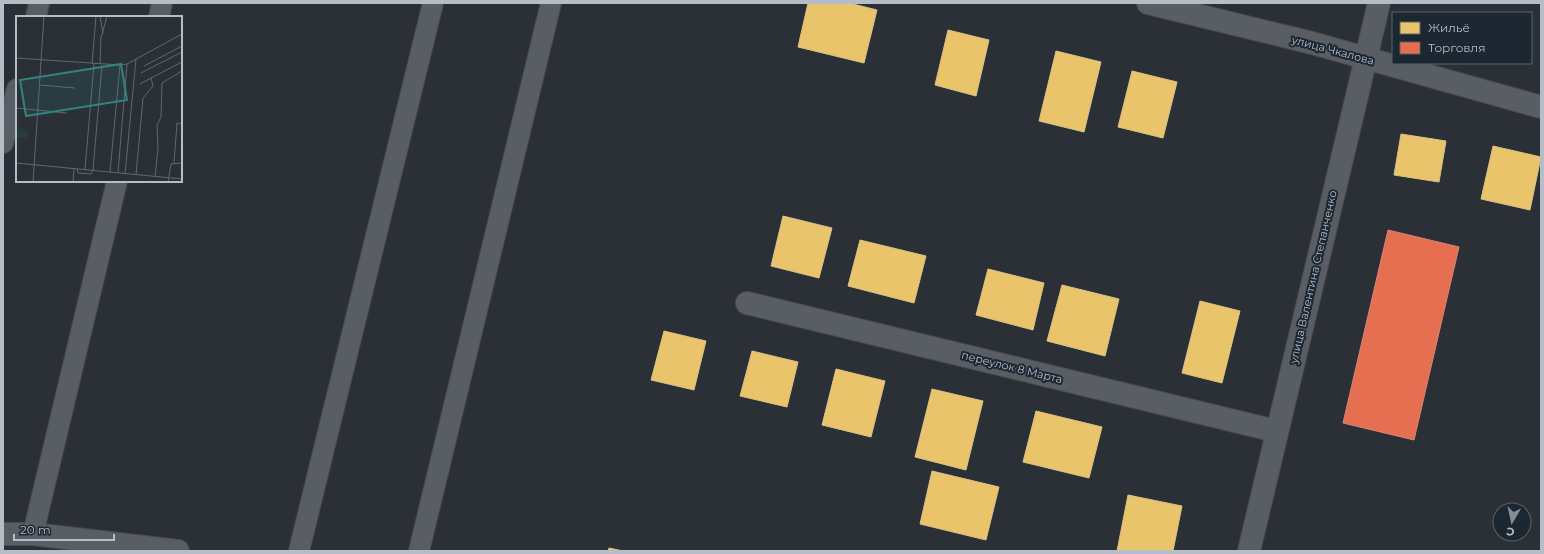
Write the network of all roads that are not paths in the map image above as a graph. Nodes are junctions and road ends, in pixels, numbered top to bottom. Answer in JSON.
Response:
{"nodes":[{"id":1,"x":39,"y":3,"type":"edge"},
{"id":2,"x":162,"y":3,"type":"edge"},
{"id":3,"x":434,"y":3,"type":"edge"},
{"id":4,"x":551,"y":3,"type":"edge"},
{"id":5,"x":1148,"y":3,"type":"edge"},
{"id":6,"x":1379,"y":3,"type":"edge"},
{"id":7,"x":36,"y":16,"type":"edge"},
{"id":8,"x":159,"y":16,"type":"edge"},
{"id":9,"x":1365,"y":59,"type":"junction"},
{"id":10,"x":16,"y":93,"type":"edge"},
{"id":11,"x":1541,"y":107,"type":"edge"},
{"id":12,"x":3,"y":143,"type":"edge"},
{"id":13,"x":117,"y":182,"type":"edge"},
{"id":14,"x":747,"y":303,"type":"dead end"},
{"id":15,"x":1276,"y":431,"type":"junction"},
{"id":16,"x":3,"y":534,"type":"edge"},
{"id":17,"x":33,"y":534,"type":"junction"},
{"id":18,"x":178,"y":551,"type":"edge"},
{"id":19,"x":299,"y":551,"type":"edge"},
{"id":20,"x":418,"y":551,"type":"edge"},
{"id":21,"x":1248,"y":551,"type":"edge"}],
"edges":[{"from":1,"to":7,"type":"lane"},
{"from":2,"to":8,"type":"lane"},
{"from":3,"to":19,"type":"lane"},
{"from":4,"to":20,"type":"lane"},
{"from":5,"to":9,"type":"street","name":"улица Чкалова"},
{"from":6,"to":9,"type":"street","name":"улица Валентина Степанченко"},
{"from":9,"to":11,"type":"street","name":"улица Чкалова"},
{"from":9,"to":15,"type":"street","name":"улица Валентина Степанченко"},
{"from":10,"to":12,"type":"lane"},
{"from":13,"to":17,"type":"lane"},
{"from":14,"to":15,"type":"street","name":"переулок 8 Марта"},
{"from":15,"to":21,"type":"street","name":"улица Валентина Степанченко"},
{"from":16,"to":17,"type":"street"},
{"from":17,"to":18,"type":"street"}]}
